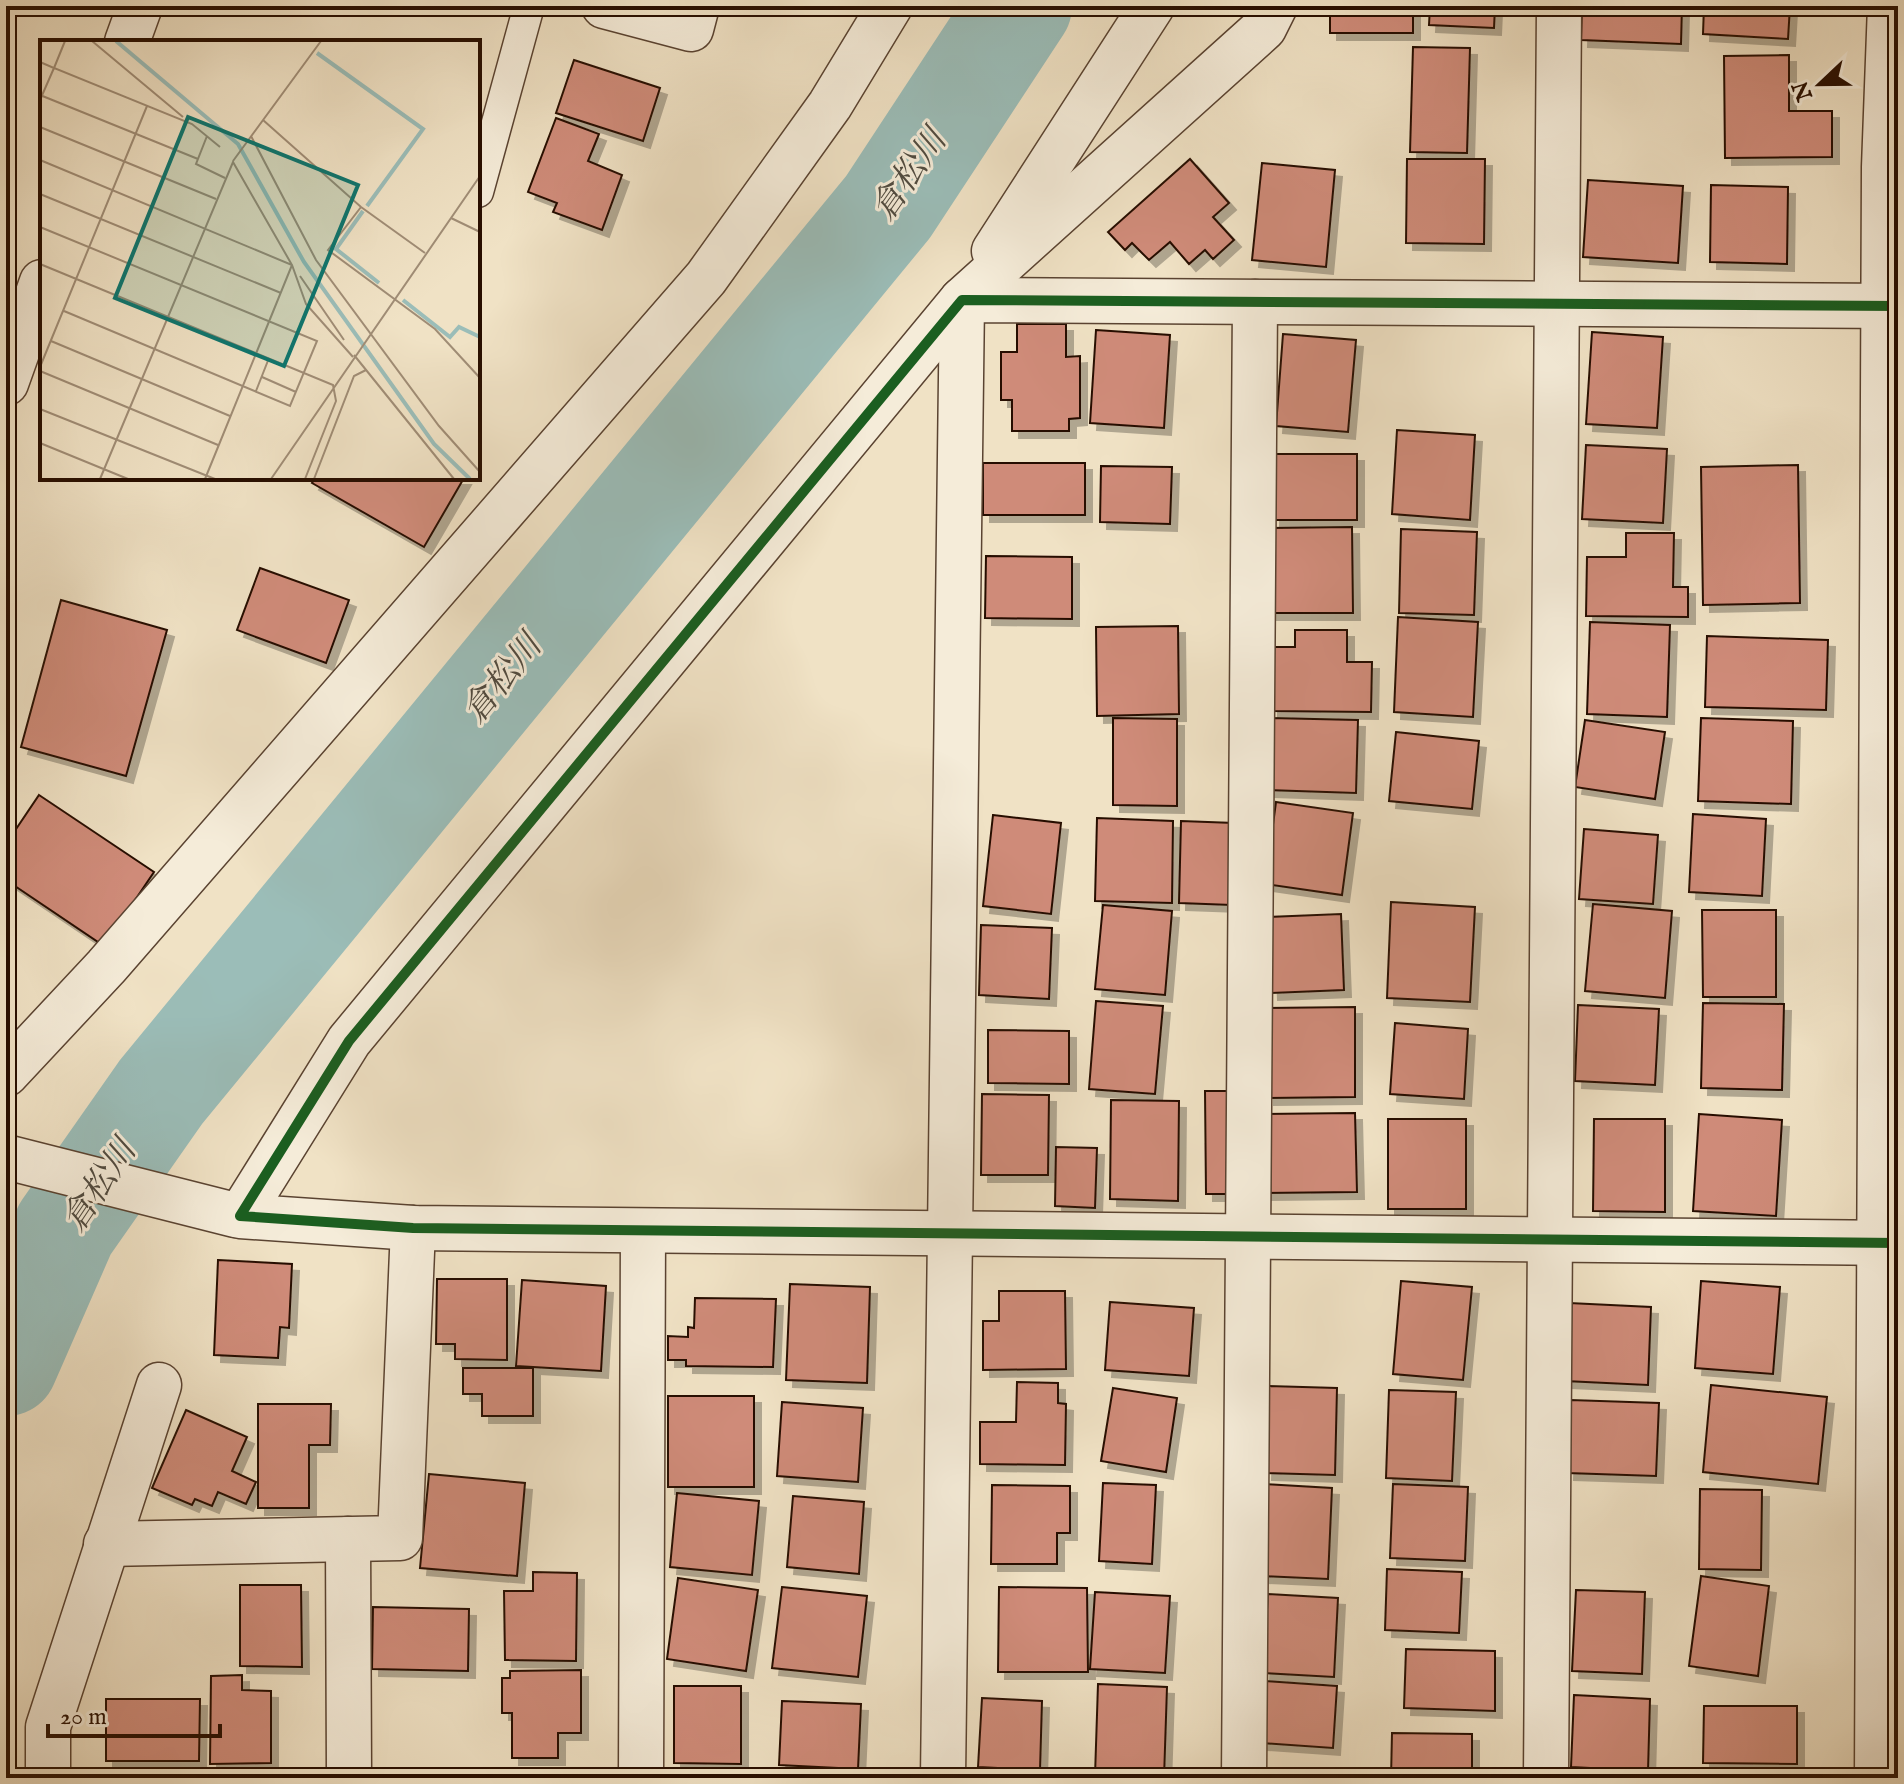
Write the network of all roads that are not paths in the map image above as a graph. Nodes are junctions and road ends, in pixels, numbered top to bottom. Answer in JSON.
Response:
{"nodes":[{"id":1,"x":140,"y":6,"type":"edge"},
{"id":2,"x":529,"y":6,"type":"edge"},
{"id":3,"x":604,"y":6,"type":"edge"},
{"id":4,"x":697,"y":6,"type":"edge"},
{"id":5,"x":890,"y":6,"type":"edge"},
{"id":6,"x":1152,"y":6,"type":"edge"},
{"id":7,"x":1275,"y":6,"type":"edge"},
{"id":8,"x":1559,"y":6,"type":"edge"},
{"id":9,"x":1890,"y":6,"type":"edge"},
{"id":10,"x":128,"y":40,"type":"edge"},
{"id":11,"x":1891,"y":167,"type":"edge"},
{"id":12,"x":480,"y":185,"type":"edge"},
{"id":13,"x":40,"y":288,"type":"edge"},
{"id":14,"x":962,"y":300,"type":"junction"},
{"id":15,"x":1255,"y":302,"type":"junction"},
{"id":16,"x":1559,"y":303,"type":"junction"},
{"id":17,"x":1891,"y":306,"type":"edge"},
{"id":18,"x":6,"y":383,"type":"edge"},
{"id":19,"x":6,"y":1074,"type":"edge"},
{"id":20,"x":6,"y":1157,"type":"edge"},
{"id":21,"x":235,"y":1215,"type":"dead end"},
{"id":22,"x":413,"y":1228,"type":"junction"},
{"id":23,"x":643,"y":1231,"type":"junction"},
{"id":24,"x":949,"y":1234,"type":"junction"},
{"id":25,"x":1249,"y":1237,"type":"junction"},
{"id":26,"x":1551,"y":1239,"type":"junction"},
{"id":27,"x":1888,"y":1243,"type":"edge"},
{"id":28,"x":159,"y":1385,"type":"dead end"},
{"id":29,"x":348,"y":1539,"type":"junction"},
{"id":30,"x":106,"y":1544,"type":"junction"},
{"id":31,"x":48,"y":1727,"type":"junction"},
{"id":32,"x":33,"y":1778,"type":"edge"},
{"id":33,"x":48,"y":1778,"type":"edge"},
{"id":34,"x":349,"y":1778,"type":"edge"},
{"id":35,"x":641,"y":1778,"type":"edge"},
{"id":36,"x":943,"y":1778,"type":"edge"},
{"id":37,"x":1244,"y":1778,"type":"edge"},
{"id":38,"x":1546,"y":1778,"type":"edge"},
{"id":39,"x":1877,"y":1778,"type":"edge"}],
"edges":[{"from":1,"to":10,"type":"street"},
{"from":2,"to":12,"type":"lane"},
{"from":3,"to":4,"type":"street"},
{"from":5,"to":19,"type":"street"},
{"from":6,"to":14,"type":"street"},
{"from":7,"to":14,"type":"street"},
{"from":8,"to":16,"type":"street"},
{"from":9,"to":11,"type":"street"},
{"from":11,"to":17,"type":"street"},
{"from":13,"to":18,"type":"street"},
{"from":14,"to":15,"type":"street"},
{"from":14,"to":22,"type":"street"},
{"from":14,"to":24,"type":"street"},
{"from":15,"to":16,"type":"street"},
{"from":15,"to":25,"type":"street"},
{"from":16,"to":17,"type":"street"},
{"from":16,"to":26,"type":"street"},
{"from":17,"to":27,"type":"street"},
{"from":20,"to":21,"type":"street"},
{"from":22,"to":23,"type":"street"},
{"from":22,"to":29,"type":"street"},
{"from":23,"to":24,"type":"street"},
{"from":23,"to":35,"type":"street"},
{"from":24,"to":25,"type":"street"},
{"from":24,"to":36,"type":"street"},
{"from":25,"to":26,"type":"street"},
{"from":25,"to":37,"type":"street"},
{"from":26,"to":27,"type":"street"},
{"from":26,"to":38,"type":"street"},
{"from":27,"to":39,"type":"street"},
{"from":28,"to":30,"type":"street"},
{"from":29,"to":30,"type":"street"},
{"from":29,"to":34,"type":"street"},
{"from":30,"to":31,"type":"street"},
{"from":31,"to":32,"type":"street"},
{"from":31,"to":33,"type":"street"}]}
